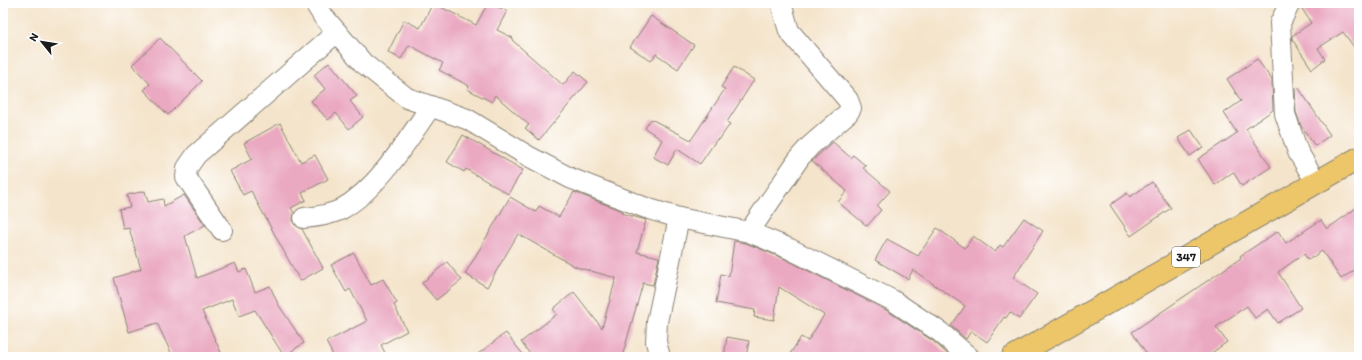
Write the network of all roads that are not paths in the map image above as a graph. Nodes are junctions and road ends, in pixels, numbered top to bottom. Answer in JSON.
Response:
{"nodes":[{"id":1,"x":315,"y":3,"type":"edge"},
{"id":2,"x":781,"y":3,"type":"edge"},
{"id":3,"x":1290,"y":3,"type":"edge"},
{"id":4,"x":336,"y":32,"type":"junction"},
{"id":5,"x":431,"y":106,"type":"junction"},
{"id":6,"x":1359,"y":158,"type":"edge"},
{"id":7,"x":1316,"y":182,"type":"junction"},
{"id":8,"x":304,"y":218,"type":"dead end"},
{"id":9,"x":679,"y":218,"type":"junction"},
{"id":10,"x":222,"y":230,"type":"dead end"},
{"id":11,"x":749,"y":232,"type":"junction"},
{"id":12,"x":660,"y":357,"type":"edge"},
{"id":13,"x":969,"y":357,"type":"edge"},
{"id":14,"x":1013,"y":357,"type":"edge"}],
"edges":[{"from":1,"to":4,"type":"street"},
{"from":2,"to":11,"type":"street"},
{"from":3,"to":7,"type":"street"},
{"from":4,"to":5,"type":"street"},
{"from":4,"to":10,"type":"street"},
{"from":5,"to":8,"type":"street"},
{"from":5,"to":9,"type":"street"},
{"from":6,"to":7,"type":"main road","number":"347"},
{"from":7,"to":14,"type":"main road","number":"347"},
{"from":9,"to":11,"type":"street"},
{"from":9,"to":12,"type":"street"},
{"from":11,"to":13,"type":"street"}]}
